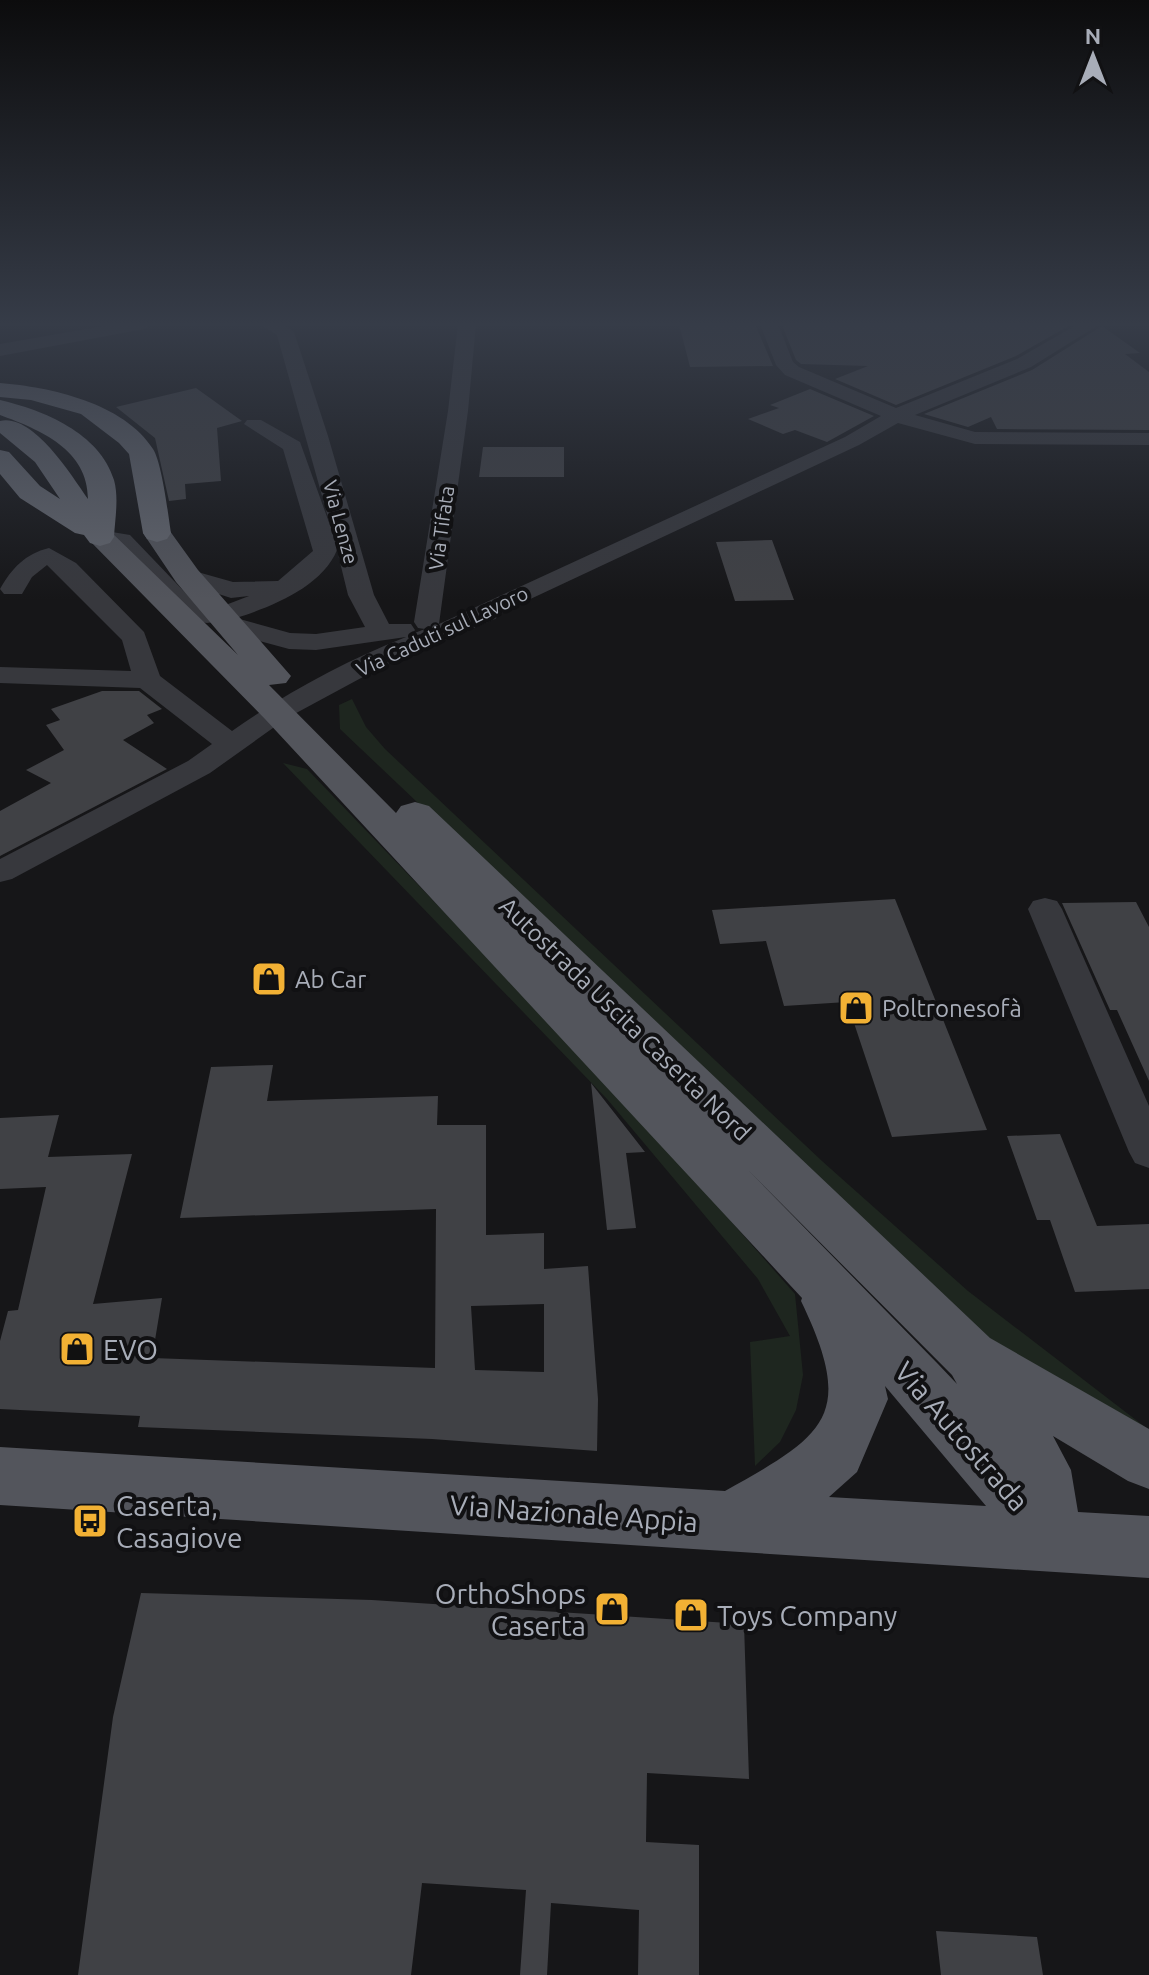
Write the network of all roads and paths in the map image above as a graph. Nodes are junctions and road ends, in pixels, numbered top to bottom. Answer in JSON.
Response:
{"nodes":[{"id":1,"x":5,"y":416,"type":"edge"},
{"id":2,"x":23,"y":416,"type":"edge"},
{"id":3,"x":77,"y":416,"type":"edge"},
{"id":4,"x":312,"y":416,"type":"edge"},
{"id":5,"x":457,"y":416,"type":"edge"},
{"id":6,"x":896,"y":416,"type":"edge"},
{"id":7,"x":902,"y":416,"type":"edge"},
{"id":8,"x":0,"y":423,"type":"edge"},
{"id":9,"x":254,"y":424,"type":"dead end"},
{"id":10,"x":0,"y":438,"type":"edge"},
{"id":11,"x":1149,"y":439,"type":"edge"},
{"id":12,"x":0,"y":458,"type":"edge"},
{"id":13,"x":0,"y":481,"type":"edge"},
{"id":14,"x":0,"y":502,"type":"edge"},
{"id":15,"x":157,"y":533,"type":"joint"},
{"id":16,"x":100,"y":537,"type":"junction"},
{"id":17,"x":187,"y":576,"type":"junction"},
{"id":18,"x":290,"y":583,"type":"junction"},
{"id":19,"x":13,"y":589,"type":"dead end"},
{"id":20,"x":217,"y":624,"type":"junction"},
{"id":21,"x":399,"y":637,"type":"junction"},
{"id":22,"x":0,"y":675,"type":"edge"},
{"id":23,"x":147,"y":680,"type":"junction"},
{"id":24,"x":284,"y":692,"type":"junction"},
{"id":25,"x":231,"y":744,"type":"junction"},
{"id":26,"x":0,"y":872,"type":"edge"},
{"id":27,"x":1045,"y":909,"type":"dead end"},
{"id":28,"x":1149,"y":1152,"type":"edge"},
{"id":29,"x":811,"y":1270,"type":"junction"},
{"id":30,"x":970,"y":1356,"type":"junction"},
{"id":31,"x":1149,"y":1461,"type":"edge"},
{"id":32,"x":0,"y":1476,"type":"edge"},
{"id":33,"x":727,"y":1523,"type":"junction"},
{"id":34,"x":1051,"y":1540,"type":"junction"},
{"id":35,"x":1149,"y":1547,"type":"edge"}],
"edges":[{"from":1,"to":16,"type":"highway"},
{"from":2,"to":16,"type":"highway"},
{"from":3,"to":15,"type":"highway"},
{"from":4,"to":21,"type":"street","name":"Via Lenze"},
{"from":5,"to":21,"type":"street","name":"Via Tifata"},
{"from":6,"to":21,"type":"street","name":"Via Caduti sul Lavoro"},
{"from":7,"to":11,"type":"street"},
{"from":8,"to":16,"type":"highway"},
{"from":9,"to":18,"type":"street"},
{"from":10,"to":16,"type":"highway"},
{"from":12,"to":16,"type":"highway"},
{"from":13,"to":16,"type":"highway"},
{"from":14,"to":16,"type":"highway"},
{"from":15,"to":17,"type":"main road","name":"Autostrada Uscita Caserta Nord"},
{"from":16,"to":20,"type":"main road","name":"Autostrada Uscita Caserta Nord"},
{"from":17,"to":18,"type":"street"},
{"from":17,"to":20,"type":"main road","name":"Autostrada Uscita Caserta Nord"},
{"from":18,"to":20,"type":"street"},
{"from":19,"to":23,"type":"street"},
{"from":20,"to":21,"type":"street","name":"Autostrada Uscita Caserta Nord"},
{"from":20,"to":24,"type":"main road","name":"Autostrada Uscita Caserta Nord"},
{"from":21,"to":24,"type":"street","name":"Via Caduti sul Lavoro"},
{"from":21,"to":24,"type":"street"},
{"from":22,"to":23,"type":"street"},
{"from":23,"to":25,"type":"street"},
{"from":24,"to":25,"type":"street","name":"Via Caduti sul Lavoro"},
{"from":24,"to":29,"type":"main road","name":"Autostrada Uscita Caserta Nord"},
{"from":24,"to":30,"type":"main road","name":"Autostrada Uscita Caserta Nord"},
{"from":25,"to":26,"type":"street","name":"Via Caduti sul Lavoro"},
{"from":27,"to":28,"type":"street"},
{"from":29,"to":33,"type":"main road","name":"Via Autostrada"},
{"from":29,"to":34,"type":"main road","name":"Via Autostrada"},
{"from":30,"to":31,"type":"main road"},
{"from":30,"to":34,"type":"main road","name":"Via Autostrada"},
{"from":32,"to":33,"type":"main road","name":"Via Nazionale Appia"},
{"from":33,"to":34,"type":"main road","name":"Via Nazionale Appia"},
{"from":34,"to":35,"type":"main road","name":"Via Nazionale Appia"}]}
